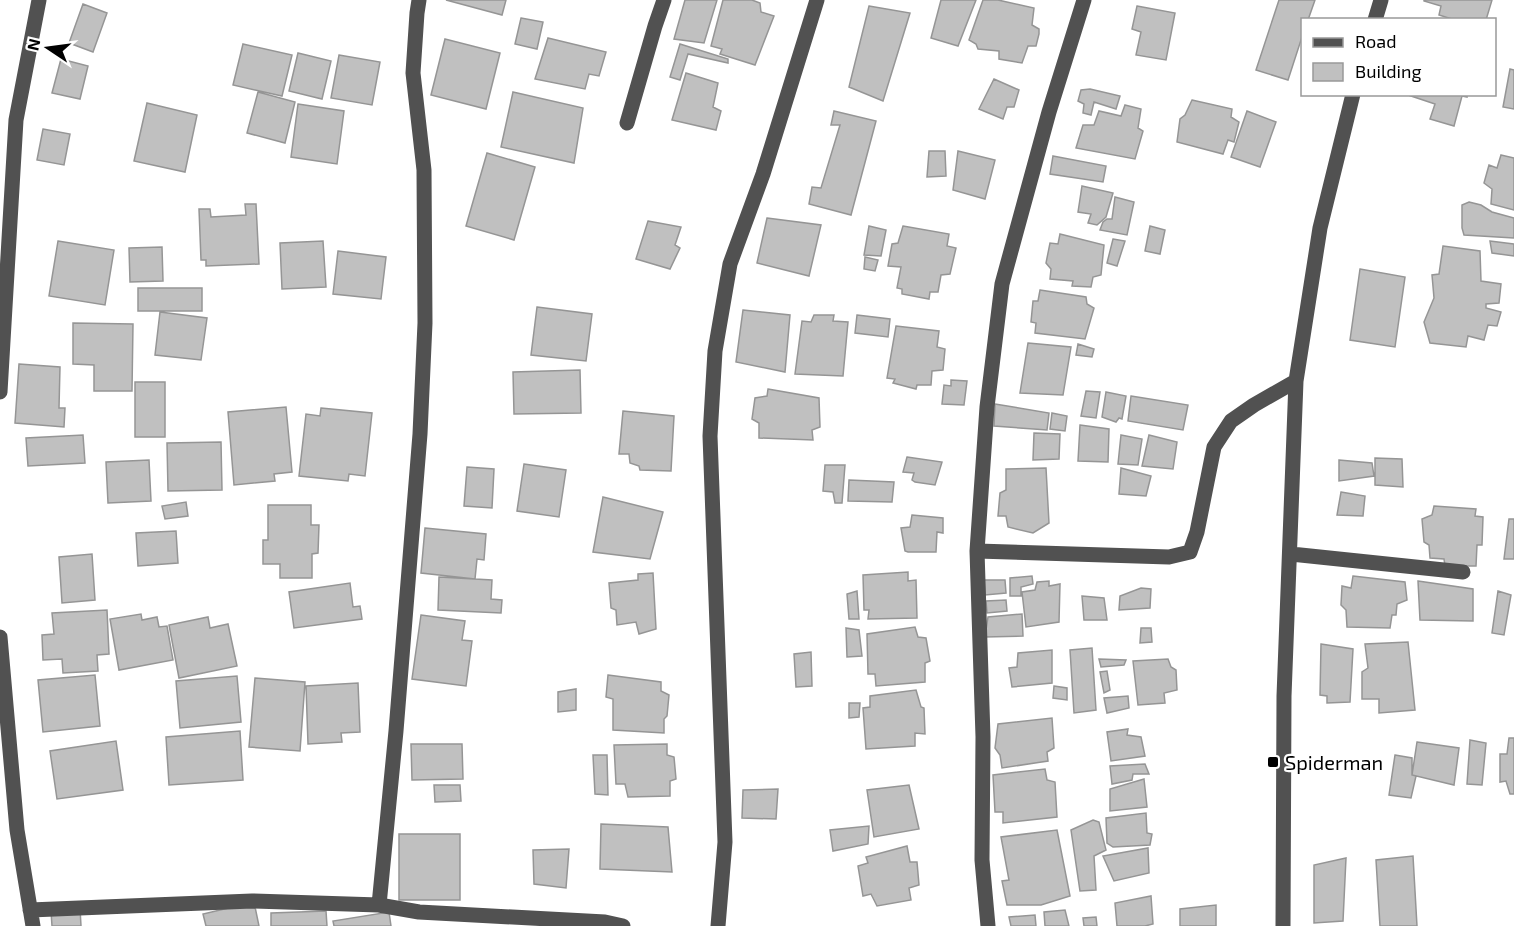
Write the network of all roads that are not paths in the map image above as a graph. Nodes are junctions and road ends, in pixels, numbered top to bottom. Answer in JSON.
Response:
{"nodes":[{"id":1,"x":39,"y":0,"type":"edge"},
{"id":2,"x":419,"y":0,"type":"edge"},
{"id":3,"x":664,"y":0,"type":"edge"},
{"id":4,"x":817,"y":0,"type":"edge"},
{"id":5,"x":1084,"y":0,"type":"edge"},
{"id":6,"x":1381,"y":0,"type":"edge"},
{"id":7,"x":1376,"y":18,"type":"edge"},
{"id":8,"x":1353,"y":96,"type":"edge"},
{"id":9,"x":627,"y":123,"type":"dead end"},
{"id":10,"x":1296,"y":381,"type":"junction"},
{"id":11,"x":0,"y":392,"type":"edge"},
{"id":12,"x":977,"y":551,"type":"junction"},
{"id":13,"x":1291,"y":554,"type":"junction"},
{"id":14,"x":1463,"y":572,"type":"dead end"},
{"id":15,"x":0,"y":637,"type":"edge"},
{"id":16,"x":378,"y":904,"type":"junction"},
{"id":17,"x":30,"y":910,"type":"junction"},
{"id":18,"x":420,"y":919,"type":"edge"},
{"id":19,"x":33,"y":926,"type":"edge"},
{"id":20,"x":624,"y":926,"type":"edge"},
{"id":21,"x":718,"y":926,"type":"edge"},
{"id":22,"x":988,"y":926,"type":"edge"},
{"id":23,"x":1283,"y":926,"type":"edge"}],
"edges":[{"from":1,"to":11,"type":"street"},
{"from":2,"to":16,"type":"street"},
{"from":3,"to":9,"type":"street"},
{"from":4,"to":21,"type":"street"},
{"from":5,"to":12,"type":"street"},
{"from":6,"to":7,"type":"street"},
{"from":8,"to":10,"type":"street"},
{"from":10,"to":12,"type":"street"},
{"from":10,"to":13,"type":"street"},
{"from":12,"to":22,"type":"street"},
{"from":13,"to":14,"type":"street"},
{"from":13,"to":23,"type":"street"},
{"from":15,"to":17,"type":"street"},
{"from":16,"to":17,"type":"street"},
{"from":16,"to":18,"type":"street"},
{"from":17,"to":19,"type":"street"},
{"from":18,"to":20,"type":"street"}]}
